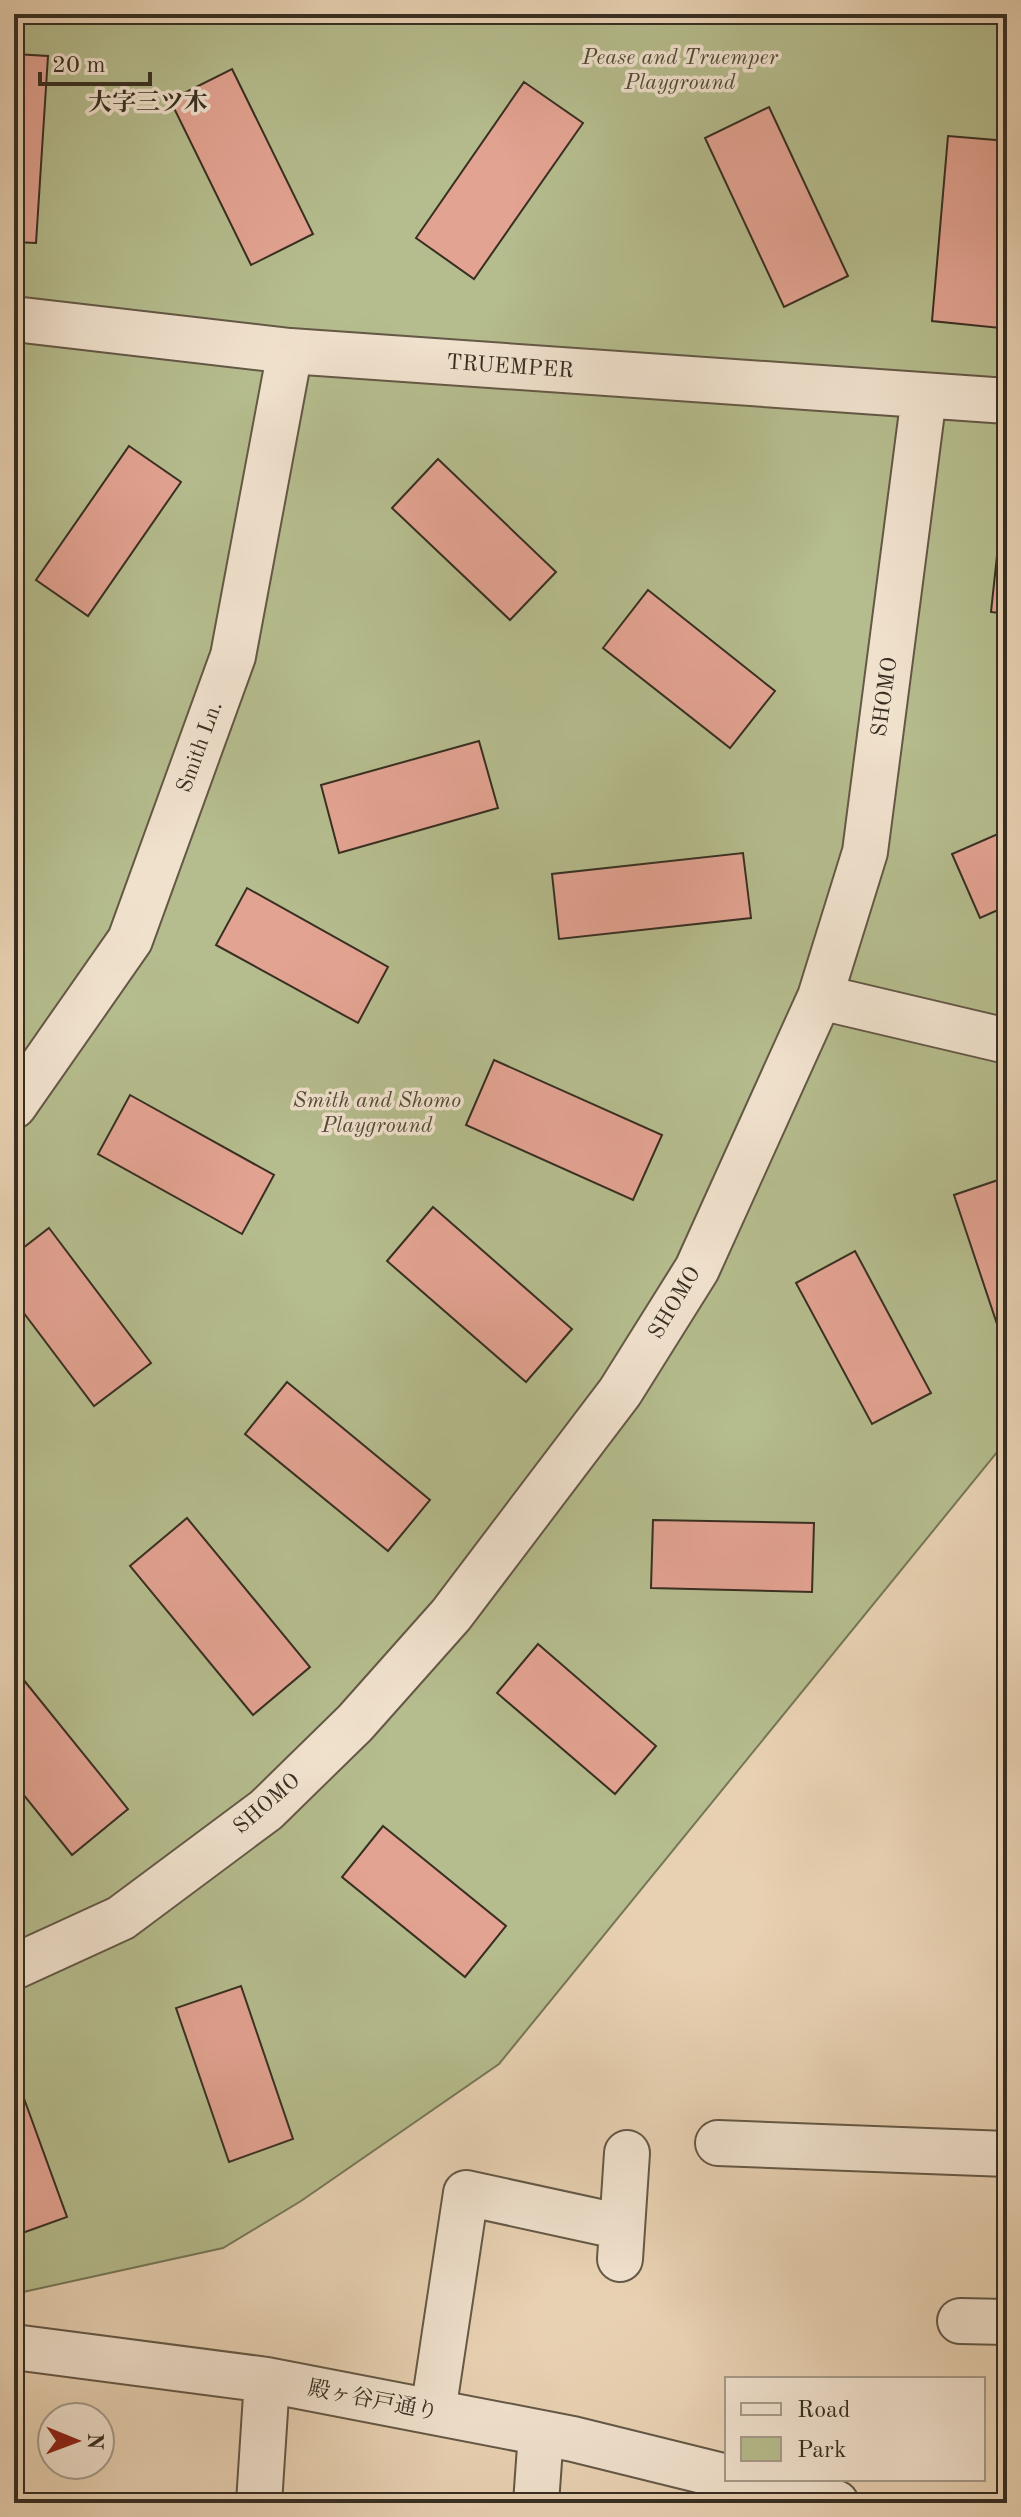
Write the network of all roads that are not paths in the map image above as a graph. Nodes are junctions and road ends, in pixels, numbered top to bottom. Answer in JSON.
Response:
{"nodes":[{"id":1,"x":14,"y":319,"type":"edge"},
{"id":2,"x":290,"y":351,"type":"junction"},
{"id":3,"x":924,"y":396,"type":"junction"},
{"id":4,"x":1007,"y":401,"type":"edge"},
{"id":5,"x":820,"y":997,"type":"junction"},
{"id":6,"x":1007,"y":1041,"type":"edge"},
{"id":7,"x":14,"y":1106,"type":"edge"},
{"id":8,"x":14,"y":1967,"type":"edge"},
{"id":9,"x":718,"y":2143,"type":"dead end"},
{"id":10,"x":627,"y":2153,"type":"dead end"},
{"id":11,"x":1007,"y":2154,"type":"edge"},
{"id":12,"x":960,"y":2321,"type":"dead end"},
{"id":13,"x":1007,"y":2322,"type":"edge"},
{"id":14,"x":14,"y":2347,"type":"edge"},
{"id":15,"x":267,"y":2380,"type":"junction"},
{"id":16,"x":433,"y":2412,"type":"junction"},
{"id":17,"x":541,"y":2433,"type":"junction"},
{"id":18,"x":725,"y":2477,"type":"edge"},
{"id":19,"x":745,"y":2481,"type":"edge"},
{"id":20,"x":259,"y":2503,"type":"edge"},
{"id":21,"x":536,"y":2503,"type":"edge"},
{"id":22,"x":836,"y":2503,"type":"edge"}],
"edges":[{"from":1,"to":2,"type":"street","name":"TRUEMPER"},
{"from":2,"to":3,"type":"street","name":"TRUEMPER"},
{"from":2,"to":7,"type":"street","name":"Smith Ln."},
{"from":3,"to":4,"type":"street","name":"TRUEMPER"},
{"from":3,"to":5,"type":"street","name":"SHOMO"},
{"from":5,"to":6,"type":"street"},
{"from":5,"to":8,"type":"street","name":"SHOMO"},
{"from":9,"to":11,"type":"street"},
{"from":10,"to":16,"type":"street"},
{"from":12,"to":13,"type":"street"},
{"from":14,"to":15,"type":"street","name":"殿ヶ谷戸通り"},
{"from":15,"to":16,"type":"street","name":"殿ヶ谷戸通り"},
{"from":15,"to":20,"type":"street"},
{"from":16,"to":17,"type":"street","name":"殿ヶ谷戸通り"},
{"from":17,"to":18,"type":"street","name":"殿ヶ谷戸通り"},
{"from":17,"to":21,"type":"street"},
{"from":19,"to":22,"type":"street"}]}
